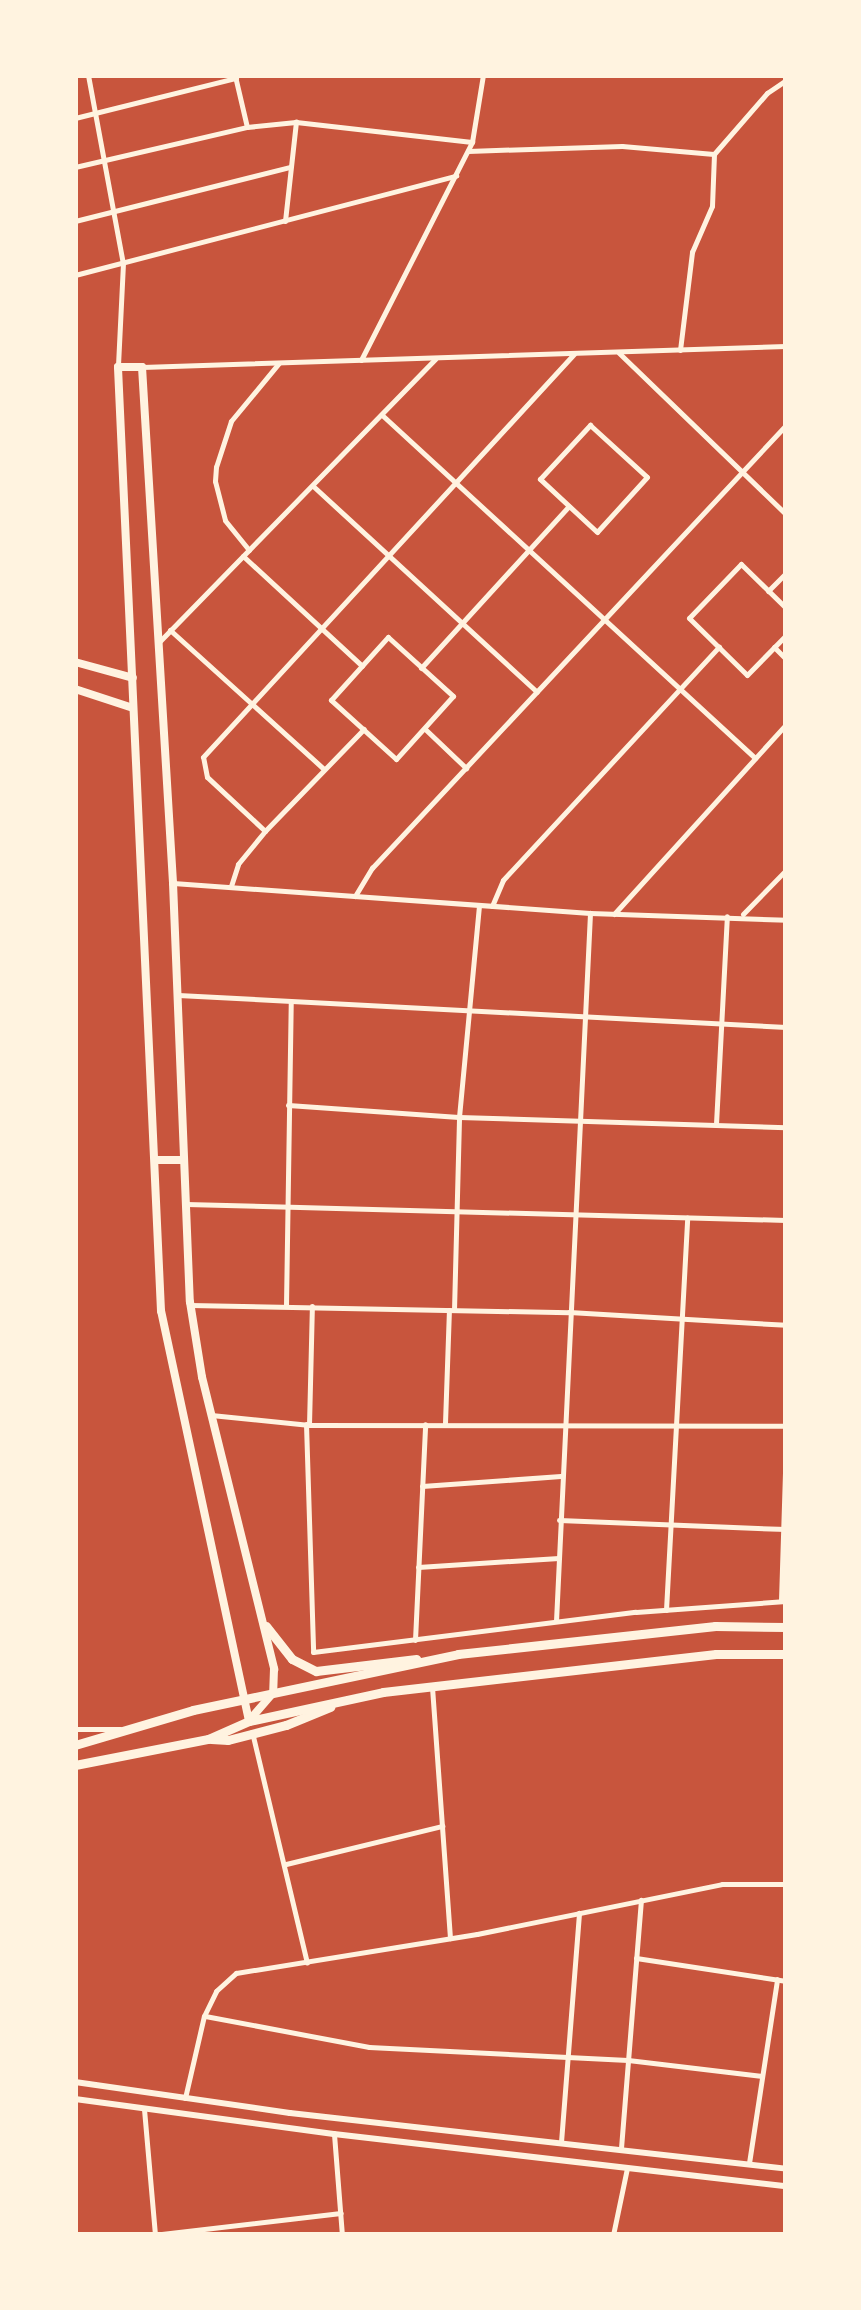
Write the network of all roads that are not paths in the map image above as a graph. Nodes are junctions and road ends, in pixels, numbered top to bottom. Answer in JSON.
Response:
{"nodes":[{"id":1,"x":88,"y":75,"type":"edge"},
{"id":2,"x":483,"y":75,"type":"edge"},
{"id":3,"x":235,"y":77,"type":"edge"},
{"id":4,"x":786,"y":80,"type":"edge"},
{"id":5,"x":97,"y":114,"type":"junction"},
{"id":6,"x":75,"y":118,"type":"edge"},
{"id":7,"x":296,"y":122,"type":"junction"},
{"id":8,"x":246,"y":127,"type":"junction"},
{"id":9,"x":472,"y":142,"type":"junction"},
{"id":10,"x":468,"y":151,"type":"junction"},
{"id":11,"x":714,"y":154,"type":"junction"},
{"id":12,"x":106,"y":161,"type":"junction"},
{"id":13,"x":290,"y":167,"type":"junction"},
{"id":14,"x":75,"y":168,"type":"edge"},
{"id":15,"x":456,"y":176,"type":"junction"},
{"id":16,"x":114,"y":212,"type":"junction"},
{"id":17,"x":75,"y":221,"type":"edge"},
{"id":18,"x":285,"y":221,"type":"junction"},
{"id":19,"x":123,"y":264,"type":"junction"},
{"id":20,"x":75,"y":275,"type":"edge"},
{"id":21,"x":786,"y":346,"type":"edge"},
{"id":22,"x":680,"y":350,"type":"junction"},
{"id":23,"x":619,"y":353,"type":"junction"},
{"id":24,"x":574,"y":354,"type":"junction"},
{"id":25,"x":361,"y":360,"type":"junction"},
{"id":26,"x":436,"y":360,"type":"junction"},
{"id":27,"x":278,"y":363,"type":"junction"},
{"id":28,"x":142,"y":367,"type":"junction"},
{"id":29,"x":118,"y":368,"type":"junction"},
{"id":30,"x":382,"y":414,"type":"junction"},
{"id":31,"x":786,"y":425,"type":"edge"},
{"id":32,"x":742,"y":471,"type":"junction"},
{"id":33,"x":456,"y":482,"type":"junction"},
{"id":34,"x":313,"y":486,"type":"junction"},
{"id":35,"x":569,"y":506,"type":"junction"},
{"id":36,"x":786,"y":514,"type":"edge"},
{"id":37,"x":528,"y":549,"type":"junction"},
{"id":38,"x":246,"y":553,"type":"junction"},
{"id":39,"x":389,"y":555,"type":"junction"},
{"id":40,"x":786,"y":574,"type":"edge"},
{"id":41,"x":768,"y":591,"type":"junction"},
{"id":42,"x":786,"y":608,"type":"edge"},
{"id":43,"x":605,"y":620,"type":"junction"},
{"id":44,"x":463,"y":622,"type":"junction"},
{"id":45,"x":321,"y":628,"type":"junction"},
{"id":46,"x":170,"y":630,"type":"junction"},
{"id":47,"x":786,"y":635,"type":"edge"},
{"id":48,"x":160,"y":640,"type":"junction"},
{"id":49,"x":719,"y":647,"type":"junction"},
{"id":50,"x":774,"y":648,"type":"junction"},
{"id":51,"x":786,"y":659,"type":"edge"},
{"id":52,"x":75,"y":662,"type":"edge"},
{"id":53,"x":362,"y":666,"type":"junction"},
{"id":54,"x":422,"y":668,"type":"junction"},
{"id":55,"x":133,"y":678,"type":"junction"},
{"id":56,"x":75,"y":689,"type":"edge"},
{"id":57,"x":680,"y":689,"type":"junction"},
{"id":58,"x":537,"y":692,"type":"junction"},
{"id":59,"x":251,"y":704,"type":"junction"},
{"id":60,"x":133,"y":708,"type":"junction"},
{"id":61,"x":786,"y":724,"type":"edge"},
{"id":62,"x":424,"y":728,"type":"junction"},
{"id":63,"x":364,"y":730,"type":"junction"},
{"id":64,"x":754,"y":758,"type":"junction"},
{"id":65,"x":466,"y":768,"type":"junction"},
{"id":66,"x":324,"y":770,"type":"junction"},
{"id":67,"x":265,"y":831,"type":"junction"},
{"id":68,"x":786,"y":870,"type":"edge"},
{"id":69,"x":173,"y":883,"type":"junction"},
{"id":70,"x":230,"y":887,"type":"junction"},
{"id":71,"x":356,"y":896,"type":"junction"},
{"id":72,"x":478,"y":905,"type":"junction"},
{"id":73,"x":492,"y":906,"type":"junction"},
{"id":74,"x":590,"y":914,"type":"junction"},
{"id":75,"x":613,"y":915,"type":"junction"},
{"id":76,"x":727,"y":916,"type":"junction"},
{"id":77,"x":742,"y":916,"type":"junction"},
{"id":78,"x":786,"y":920,"type":"edge"},
{"id":79,"x":178,"y":996,"type":"junction"},
{"id":80,"x":291,"y":1002,"type":"junction"},
{"id":81,"x":469,"y":1012,"type":"junction"},
{"id":82,"x":584,"y":1018,"type":"junction"},
{"id":83,"x":722,"y":1024,"type":"junction"},
{"id":84,"x":786,"y":1027,"type":"edge"},
{"id":85,"x":288,"y":1105,"type":"junction"},
{"id":86,"x":458,"y":1117,"type":"junction"},
{"id":87,"x":579,"y":1118,"type":"junction"},
{"id":88,"x":716,"y":1124,"type":"junction"},
{"id":89,"x":786,"y":1128,"type":"edge"},
{"id":90,"x":155,"y":1160,"type":"junction"},
{"id":91,"x":184,"y":1160,"type":"junction"},
{"id":92,"x":186,"y":1204,"type":"junction"},
{"id":93,"x":286,"y":1206,"type":"junction"},
{"id":94,"x":455,"y":1213,"type":"junction"},
{"id":95,"x":574,"y":1216,"type":"junction"},
{"id":96,"x":687,"y":1218,"type":"junction"},
{"id":97,"x":786,"y":1220,"type":"edge"},
{"id":98,"x":190,"y":1305,"type":"junction"},
{"id":99,"x":286,"y":1306,"type":"junction"},
{"id":100,"x":312,"y":1306,"type":"junction"},
{"id":101,"x":451,"y":1310,"type":"junction"},
{"id":102,"x":569,"y":1312,"type":"junction"},
{"id":103,"x":681,"y":1319,"type":"junction"},
{"id":104,"x":786,"y":1325,"type":"edge"},
{"id":105,"x":212,"y":1415,"type":"junction"},
{"id":106,"x":444,"y":1423,"type":"junction"},
{"id":107,"x":563,"y":1423,"type":"junction"},
{"id":108,"x":307,"y":1424,"type":"junction"},
{"id":109,"x":425,"y":1424,"type":"junction"},
{"id":110,"x":677,"y":1424,"type":"junction"},
{"id":111,"x":786,"y":1426,"type":"edge"},
{"id":112,"x":786,"y":1444,"type":"edge"},
{"id":113,"x":561,"y":1476,"type":"junction"},
{"id":114,"x":422,"y":1486,"type":"junction"},
{"id":115,"x":560,"y":1520,"type":"junction"},
{"id":116,"x":670,"y":1524,"type":"junction"},
{"id":117,"x":785,"y":1530,"type":"edge"},
{"id":118,"x":559,"y":1558,"type":"junction"},
{"id":119,"x":418,"y":1567,"type":"junction"},
{"id":120,"x":784,"y":1601,"type":"edge"},
{"id":121,"x":666,"y":1610,"type":"junction"},
{"id":122,"x":556,"y":1622,"type":"junction"},
{"id":123,"x":266,"y":1626,"type":"junction"},
{"id":124,"x":786,"y":1626,"type":"edge"},
{"id":125,"x":415,"y":1641,"type":"junction"},
{"id":126,"x":786,"y":1654,"type":"edge"},
{"id":127,"x":434,"y":1659,"type":"junction"},
{"id":128,"x":432,"y":1685,"type":"junction"},
{"id":129,"x":273,"y":1693,"type":"junction"},
{"id":130,"x":245,"y":1698,"type":"junction"},
{"id":131,"x":342,"y":1702,"type":"junction"},
{"id":132,"x":250,"y":1721,"type":"junction"},
{"id":133,"x":75,"y":1729,"type":"edge"},
{"id":134,"x":134,"y":1729,"type":"junction"},
{"id":135,"x":252,"y":1734,"type":"junction"},
{"id":136,"x":208,"y":1739,"type":"junction"},
{"id":137,"x":75,"y":1745,"type":"edge"},
{"id":138,"x":75,"y":1765,"type":"edge"},
{"id":139,"x":442,"y":1826,"type":"junction"},
{"id":140,"x":286,"y":1864,"type":"junction"},
{"id":141,"x":786,"y":1884,"type":"edge"},
{"id":142,"x":641,"y":1900,"type":"junction"},
{"id":143,"x":579,"y":1913,"type":"junction"},
{"id":144,"x":450,"y":1938,"type":"junction"},
{"id":145,"x":636,"y":1958,"type":"junction"},
{"id":146,"x":306,"y":1963,"type":"junction"},
{"id":147,"x":778,"y":1979,"type":"junction"},
{"id":148,"x":786,"y":1981,"type":"edge"},
{"id":149,"x":204,"y":2016,"type":"junction"},
{"id":150,"x":568,"y":2057,"type":"junction"},
{"id":151,"x":628,"y":2060,"type":"junction"},
{"id":152,"x":762,"y":2076,"type":"junction"},
{"id":153,"x":75,"y":2082,"type":"edge"},
{"id":154,"x":75,"y":2099,"type":"edge"},
{"id":155,"x":184,"y":2099,"type":"junction"},
{"id":156,"x":144,"y":2109,"type":"junction"},
{"id":157,"x":334,"y":2134,"type":"junction"},
{"id":158,"x":489,"y":2134,"type":"junction"},
{"id":159,"x":562,"y":2142,"type":"junction"},
{"id":160,"x":621,"y":2148,"type":"junction"},
{"id":161,"x":487,"y":2151,"type":"junction"},
{"id":162,"x":749,"y":2163,"type":"junction"},
{"id":163,"x":627,"y":2168,"type":"junction"},
{"id":164,"x":786,"y":2169,"type":"edge"},
{"id":165,"x":786,"y":2186,"type":"edge"},
{"id":166,"x":341,"y":2213,"type":"junction"},
{"id":167,"x":154,"y":2235,"type":"edge"},
{"id":168,"x":342,"y":2235,"type":"edge"},
{"id":169,"x":613,"y":2235,"type":"edge"}],
"edges":[{"from":1,"to":5,"type":"street"},
{"from":2,"to":9,"type":"street"},
{"from":3,"to":5,"type":"street"},
{"from":3,"to":8,"type":"street"},
{"from":4,"to":11,"type":"street"},
{"from":5,"to":6,"type":"street"},
{"from":5,"to":12,"type":"street"},
{"from":7,"to":8,"type":"street"},
{"from":7,"to":9,"type":"street"},
{"from":7,"to":13,"type":"street"},
{"from":8,"to":12,"type":"street"},
{"from":9,"to":10,"type":"street"},
{"from":10,"to":11,"type":"street"},
{"from":10,"to":15,"type":"street"},
{"from":11,"to":22,"type":"street"},
{"from":12,"to":14,"type":"street"},
{"from":12,"to":16,"type":"street"},
{"from":13,"to":16,"type":"street"},
{"from":13,"to":18,"type":"street"},
{"from":15,"to":18,"type":"street"},
{"from":15,"to":25,"type":"street"},
{"from":16,"to":17,"type":"street"},
{"from":16,"to":19,"type":"street"},
{"from":18,"to":19,"type":"street"},
{"from":19,"to":20,"type":"street"},
{"from":19,"to":29,"type":"street"},
{"from":21,"to":22,"type":"street"},
{"from":22,"to":23,"type":"street"},
{"from":23,"to":24,"type":"street"},
{"from":23,"to":32,"type":"street"},
{"from":24,"to":26,"type":"street"},
{"from":24,"to":33,"type":"street"},
{"from":25,"to":26,"type":"street"},
{"from":25,"to":27,"type":"street"},
{"from":26,"to":30,"type":"street"},
{"from":27,"to":28,"type":"street"},
{"from":27,"to":38,"type":"street"},
{"from":28,"to":29,"type":"main road"},
{"from":28,"to":48,"type":"main road"},
{"from":29,"to":55,"type":"main road"},
{"from":30,"to":33,"type":"street"},
{"from":30,"to":34,"type":"street"},
{"from":31,"to":32,"type":"street"},
{"from":32,"to":36,"type":"street"},
{"from":32,"to":43,"type":"street"},
{"from":33,"to":37,"type":"street"},
{"from":33,"to":39,"type":"street"},
{"from":34,"to":38,"type":"street"},
{"from":34,"to":39,"type":"street"},
{"from":35,"to":35,"type":"street"},
{"from":35,"to":37,"type":"street"},
{"from":37,"to":43,"type":"street"},
{"from":37,"to":44,"type":"street"},
{"from":38,"to":45,"type":"street"},
{"from":38,"to":46,"type":"street"},
{"from":39,"to":44,"type":"street"},
{"from":39,"to":45,"type":"street"},
{"from":40,"to":41,"type":"street"},
{"from":41,"to":42,"type":"street"},
{"from":41,"to":49,"type":"street"},
{"from":43,"to":57,"type":"street"},
{"from":43,"to":58,"type":"street"},
{"from":44,"to":54,"type":"street"},
{"from":44,"to":58,"type":"street"},
{"from":45,"to":53,"type":"street"},
{"from":45,"to":59,"type":"street"},
{"from":46,"to":48,"type":"street"},
{"from":46,"to":59,"type":"street"},
{"from":47,"to":50,"type":"street"},
{"from":48,"to":69,"type":"main road"},
{"from":49,"to":50,"type":"street"},
{"from":49,"to":57,"type":"street"},
{"from":50,"to":51,"type":"street"},
{"from":52,"to":55,"type":"main road"},
{"from":53,"to":54,"type":"street"},
{"from":53,"to":63,"type":"street"},
{"from":54,"to":62,"type":"street"},
{"from":55,"to":60,"type":"main road"},
{"from":56,"to":60,"type":"main road"},
{"from":57,"to":64,"type":"street"},
{"from":57,"to":73,"type":"street"},
{"from":58,"to":65,"type":"street"},
{"from":59,"to":66,"type":"street"},
{"from":59,"to":67,"type":"street"},
{"from":60,"to":90,"type":"main road"},
{"from":61,"to":64,"type":"street"},
{"from":62,"to":63,"type":"street"},
{"from":62,"to":65,"type":"street"},
{"from":63,"to":66,"type":"street"},
{"from":64,"to":75,"type":"street"},
{"from":65,"to":71,"type":"street"},
{"from":66,"to":67,"type":"street"},
{"from":67,"to":70,"type":"street"},
{"from":68,"to":77,"type":"street"},
{"from":69,"to":70,"type":"street"},
{"from":69,"to":79,"type":"main road"},
{"from":70,"to":71,"type":"street"},
{"from":71,"to":72,"type":"street"},
{"from":72,"to":73,"type":"street"},
{"from":72,"to":81,"type":"street"},
{"from":73,"to":74,"type":"street"},
{"from":74,"to":75,"type":"street"},
{"from":74,"to":82,"type":"street"},
{"from":75,"to":76,"type":"street"},
{"from":76,"to":77,"type":"street"},
{"from":76,"to":83,"type":"street"},
{"from":77,"to":78,"type":"street"},
{"from":79,"to":80,"type":"street"},
{"from":79,"to":91,"type":"main road"},
{"from":80,"to":81,"type":"street"},
{"from":80,"to":85,"type":"street"},
{"from":81,"to":82,"type":"street"},
{"from":81,"to":86,"type":"street"},
{"from":82,"to":83,"type":"street"},
{"from":82,"to":87,"type":"street"},
{"from":83,"to":84,"type":"street"},
{"from":83,"to":88,"type":"street"},
{"from":85,"to":86,"type":"street"},
{"from":85,"to":93,"type":"street"},
{"from":86,"to":87,"type":"street"},
{"from":86,"to":94,"type":"street"},
{"from":87,"to":88,"type":"street"},
{"from":87,"to":95,"type":"street"},
{"from":88,"to":89,"type":"street"},
{"from":90,"to":91,"type":"main road"},
{"from":90,"to":130,"type":"main road"},
{"from":91,"to":92,"type":"main road"},
{"from":92,"to":93,"type":"street"},
{"from":92,"to":98,"type":"main road"},
{"from":93,"to":94,"type":"street"},
{"from":93,"to":99,"type":"street"},
{"from":94,"to":95,"type":"street"},
{"from":94,"to":101,"type":"street"},
{"from":95,"to":96,"type":"street"},
{"from":95,"to":102,"type":"street"},
{"from":96,"to":97,"type":"street"},
{"from":96,"to":103,"type":"street"},
{"from":98,"to":99,"type":"street"},
{"from":98,"to":105,"type":"main road"},
{"from":99,"to":100,"type":"street"},
{"from":100,"to":101,"type":"street"},
{"from":100,"to":108,"type":"street"},
{"from":101,"to":102,"type":"street"},
{"from":101,"to":106,"type":"street"},
{"from":102,"to":103,"type":"street"},
{"from":102,"to":107,"type":"street"},
{"from":103,"to":104,"type":"street"},
{"from":103,"to":110,"type":"street"},
{"from":105,"to":108,"type":"street"},
{"from":105,"to":123,"type":"main road"},
{"from":106,"to":107,"type":"street"},
{"from":106,"to":109,"type":"street"},
{"from":107,"to":110,"type":"street"},
{"from":107,"to":113,"type":"street"},
{"from":108,"to":109,"type":"street"},
{"from":108,"to":125,"type":"street"},
{"from":109,"to":114,"type":"street"},
{"from":110,"to":111,"type":"street"},
{"from":110,"to":116,"type":"street"},
{"from":112,"to":117,"type":"street"},
{"from":113,"to":114,"type":"street"},
{"from":113,"to":115,"type":"street"},
{"from":114,"to":119,"type":"street"},
{"from":115,"to":116,"type":"street"},
{"from":115,"to":118,"type":"street"},
{"from":116,"to":117,"type":"street"},
{"from":116,"to":121,"type":"street"},
{"from":117,"to":120,"type":"street"},
{"from":118,"to":119,"type":"street"},
{"from":118,"to":122,"type":"street"},
{"from":119,"to":125,"type":"street"},
{"from":120,"to":121,"type":"street"},
{"from":121,"to":122,"type":"street"},
{"from":122,"to":125,"type":"street"},
{"from":123,"to":127,"type":"highway"},
{"from":123,"to":129,"type":"main road"},
{"from":124,"to":127,"type":"highway"},
{"from":126,"to":128,"type":"highway"},
{"from":127,"to":129,"type":"highway"},
{"from":128,"to":131,"type":"highway"},
{"from":128,"to":139,"type":"street"},
{"from":129,"to":130,"type":"highway"},
{"from":129,"to":132,"type":"main road"},
{"from":130,"to":132,"type":"main road"},
{"from":130,"to":134,"type":"highway"},
{"from":131,"to":132,"type":"highway"},
{"from":131,"to":135,"type":"highway"},
{"from":132,"to":135,"type":"street"},
{"from":132,"to":136,"type":"highway"},
{"from":133,"to":134,"type":"street"},
{"from":134,"to":137,"type":"highway"},
{"from":135,"to":136,"type":"highway"},
{"from":135,"to":140,"type":"street"},
{"from":136,"to":138,"type":"highway"},
{"from":139,"to":140,"type":"street"},
{"from":139,"to":144,"type":"street"},
{"from":140,"to":146,"type":"street"},
{"from":141,"to":142,"type":"street"},
{"from":142,"to":143,"type":"street"},
{"from":142,"to":145,"type":"street"},
{"from":143,"to":144,"type":"street"},
{"from":143,"to":150,"type":"street"},
{"from":144,"to":146,"type":"street"},
{"from":145,"to":147,"type":"street"},
{"from":145,"to":151,"type":"street"},
{"from":146,"to":149,"type":"street"},
{"from":147,"to":148,"type":"street"},
{"from":147,"to":152,"type":"street"},
{"from":149,"to":150,"type":"street"},
{"from":149,"to":155,"type":"street"},
{"from":150,"to":151,"type":"street"},
{"from":150,"to":159,"type":"street"},
{"from":151,"to":152,"type":"street"},
{"from":151,"to":160,"type":"street"},
{"from":152,"to":162,"type":"street"},
{"from":153,"to":155,"type":"street"},
{"from":154,"to":156,"type":"street"},
{"from":155,"to":158,"type":"street"},
{"from":156,"to":157,"type":"street"},
{"from":156,"to":167,"type":"street"},
{"from":157,"to":161,"type":"street"},
{"from":157,"to":166,"type":"street"},
{"from":158,"to":159,"type":"street"},
{"from":158,"to":161,"type":"street"},
{"from":159,"to":160,"type":"street"},
{"from":160,"to":162,"type":"street"},
{"from":161,"to":163,"type":"street"},
{"from":162,"to":164,"type":"street"},
{"from":163,"to":165,"type":"street"},
{"from":163,"to":169,"type":"street"},
{"from":166,"to":167,"type":"street"},
{"from":166,"to":168,"type":"street"}]}
